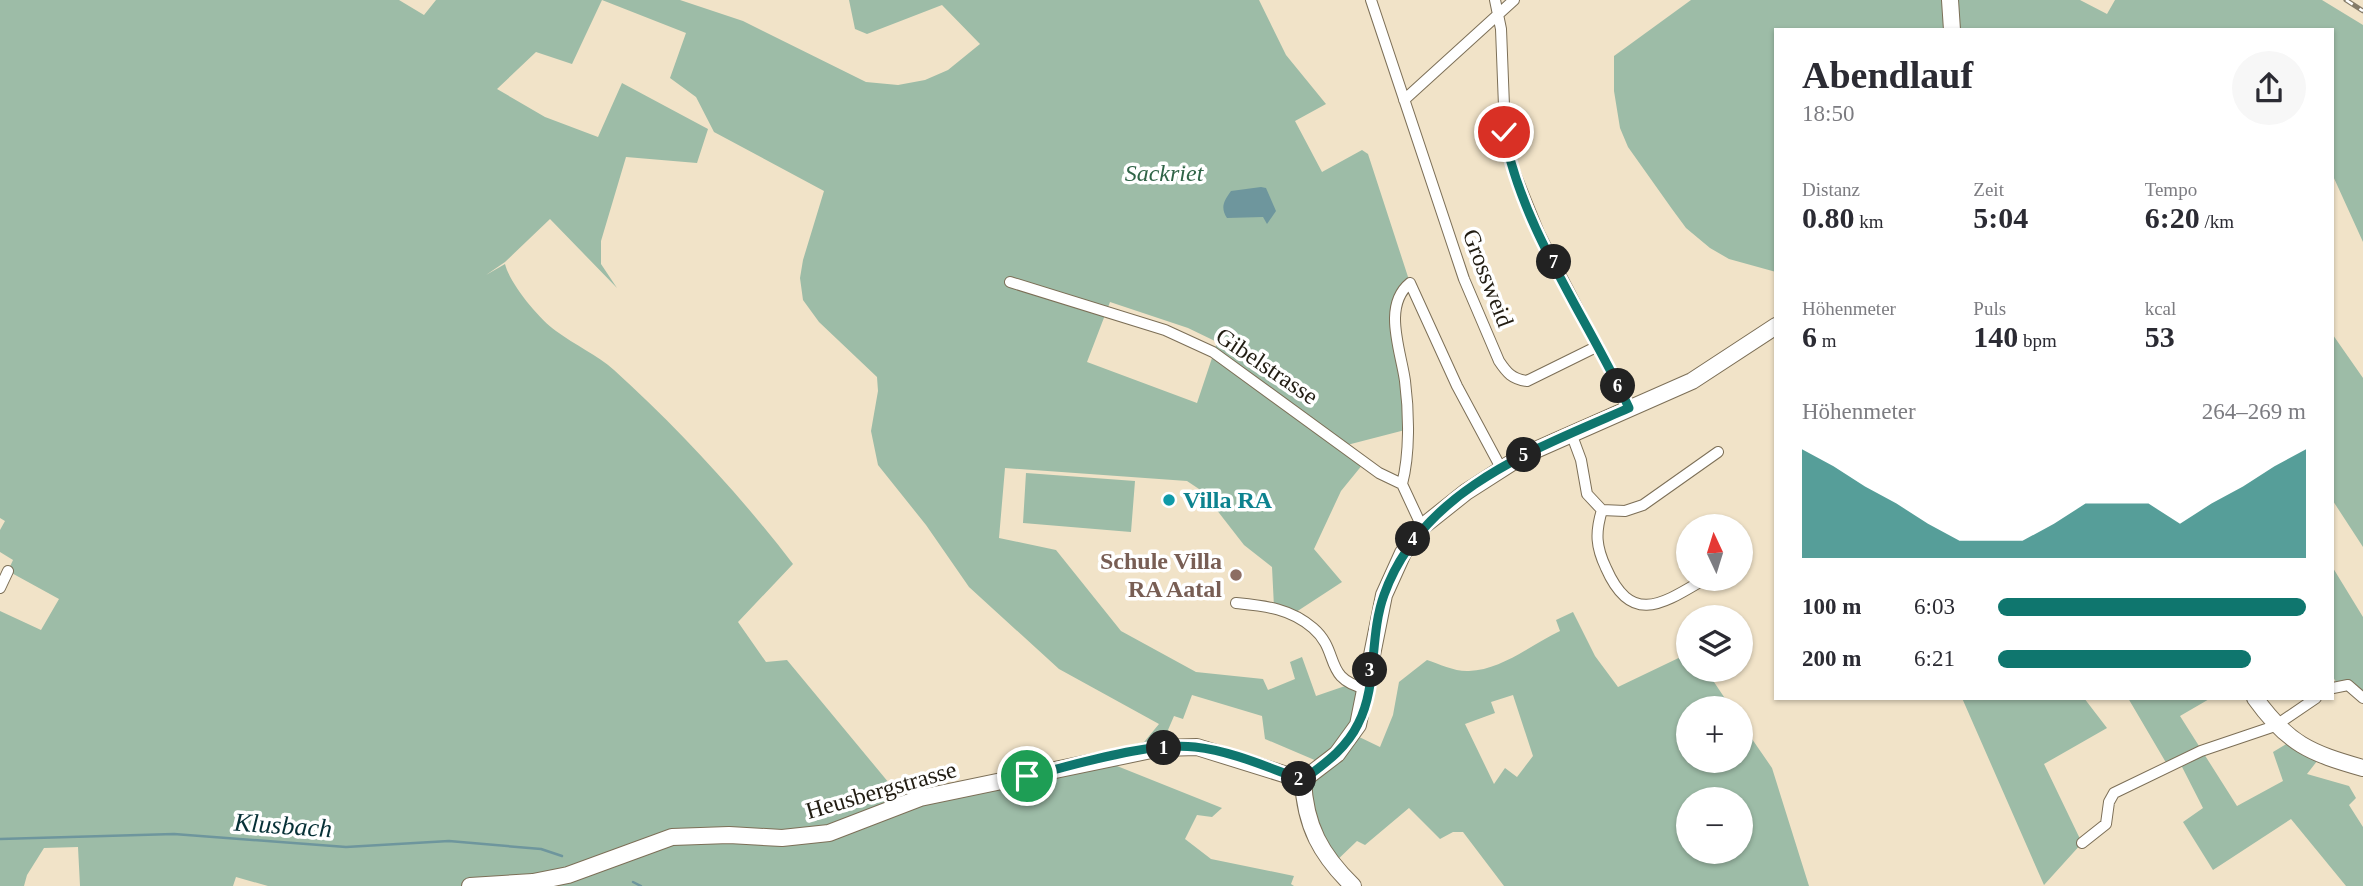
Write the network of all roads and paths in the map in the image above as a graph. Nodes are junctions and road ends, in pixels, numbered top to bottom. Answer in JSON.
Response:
{"nodes":[{"id":1,"x":1371,"y":0,"type":"edge"},
{"id":2,"x":1495,"y":0,"type":"edge"},
{"id":3,"x":1514,"y":0,"type":"edge"},
{"id":4,"x":1950,"y":0,"type":"edge"},
{"id":5,"x":1499,"y":14,"type":"junction"},
{"id":6,"x":1952,"y":28,"type":"edge"},
{"id":7,"x":1404,"y":100,"type":"junction"},
{"id":8,"x":1010,"y":282,"type":"dead end"},
{"id":9,"x":1774,"y":327,"type":"edge"},
{"id":10,"x":1598,"y":346,"type":"junction"},
{"id":11,"x":1629,"y":408,"type":"junction"},
{"id":12,"x":1571,"y":433,"type":"junction"},
{"id":13,"x":1718,"y":452,"type":"dead end"},
{"id":14,"x":1501,"y":468,"type":"junction"},
{"id":15,"x":1402,"y":484,"type":"junction"},
{"id":16,"x":1602,"y":510,"type":"junction"},
{"id":17,"x":1422,"y":527,"type":"junction"},
{"id":18,"x":8,"y":570,"type":"dead end"},
{"id":19,"x":0,"y":588,"type":"edge"},
{"id":20,"x":1683,"y":592,"type":"edge"},
{"id":21,"x":1236,"y":603,"type":"dead end"},
{"id":22,"x":2334,"y":688,"type":"edge"},
{"id":23,"x":1367,"y":689,"type":"junction"},
{"id":24,"x":2363,"y":698,"type":"edge"},
{"id":25,"x":2256,"y":700,"type":"edge"},
{"id":26,"x":2313,"y":700,"type":"edge"},
{"id":27,"x":2275,"y":726,"type":"junction"},
{"id":28,"x":2363,"y":768,"type":"edge"},
{"id":29,"x":1303,"y":780,"type":"junction"},
{"id":30,"x":2082,"y":843,"type":"dead end"},
{"id":31,"x":470,"y":886,"type":"edge"},
{"id":32,"x":1353,"y":886,"type":"edge"}],
"edges":[{"from":1,"to":7,"type":"street","name":"Grossweid"},
{"from":2,"to":5,"type":"street"},
{"from":3,"to":5,"type":"street"},
{"from":4,"to":6,"type":"street"},
{"from":5,"to":7,"type":"street"},
{"from":5,"to":10,"type":"street"},
{"from":7,"to":10,"type":"street","name":"Grossweid"},
{"from":8,"to":15,"type":"street","name":"Gibelstrasse"},
{"from":9,"to":11,"type":"street"},
{"from":10,"to":11,"type":"street"},
{"from":11,"to":12,"type":"street"},
{"from":12,"to":14,"type":"street"},
{"from":12,"to":16,"type":"street"},
{"from":13,"to":16,"type":"street"},
{"from":14,"to":15,"type":"street"},
{"from":14,"to":17,"type":"street"},
{"from":15,"to":17,"type":"street"},
{"from":16,"to":20,"type":"street"},
{"from":17,"to":23,"type":"street"},
{"from":18,"to":19,"type":"street"},
{"from":21,"to":23,"type":"street"},
{"from":22,"to":24,"type":"street"},
{"from":23,"to":29,"type":"street"},
{"from":25,"to":27,"type":"street"},
{"from":26,"to":27,"type":"street"},
{"from":27,"to":28,"type":"street"},
{"from":27,"to":30,"type":"street"},
{"from":29,"to":31,"type":"street","name":"Heusbergstrasse"},
{"from":29,"to":32,"type":"street"}]}
